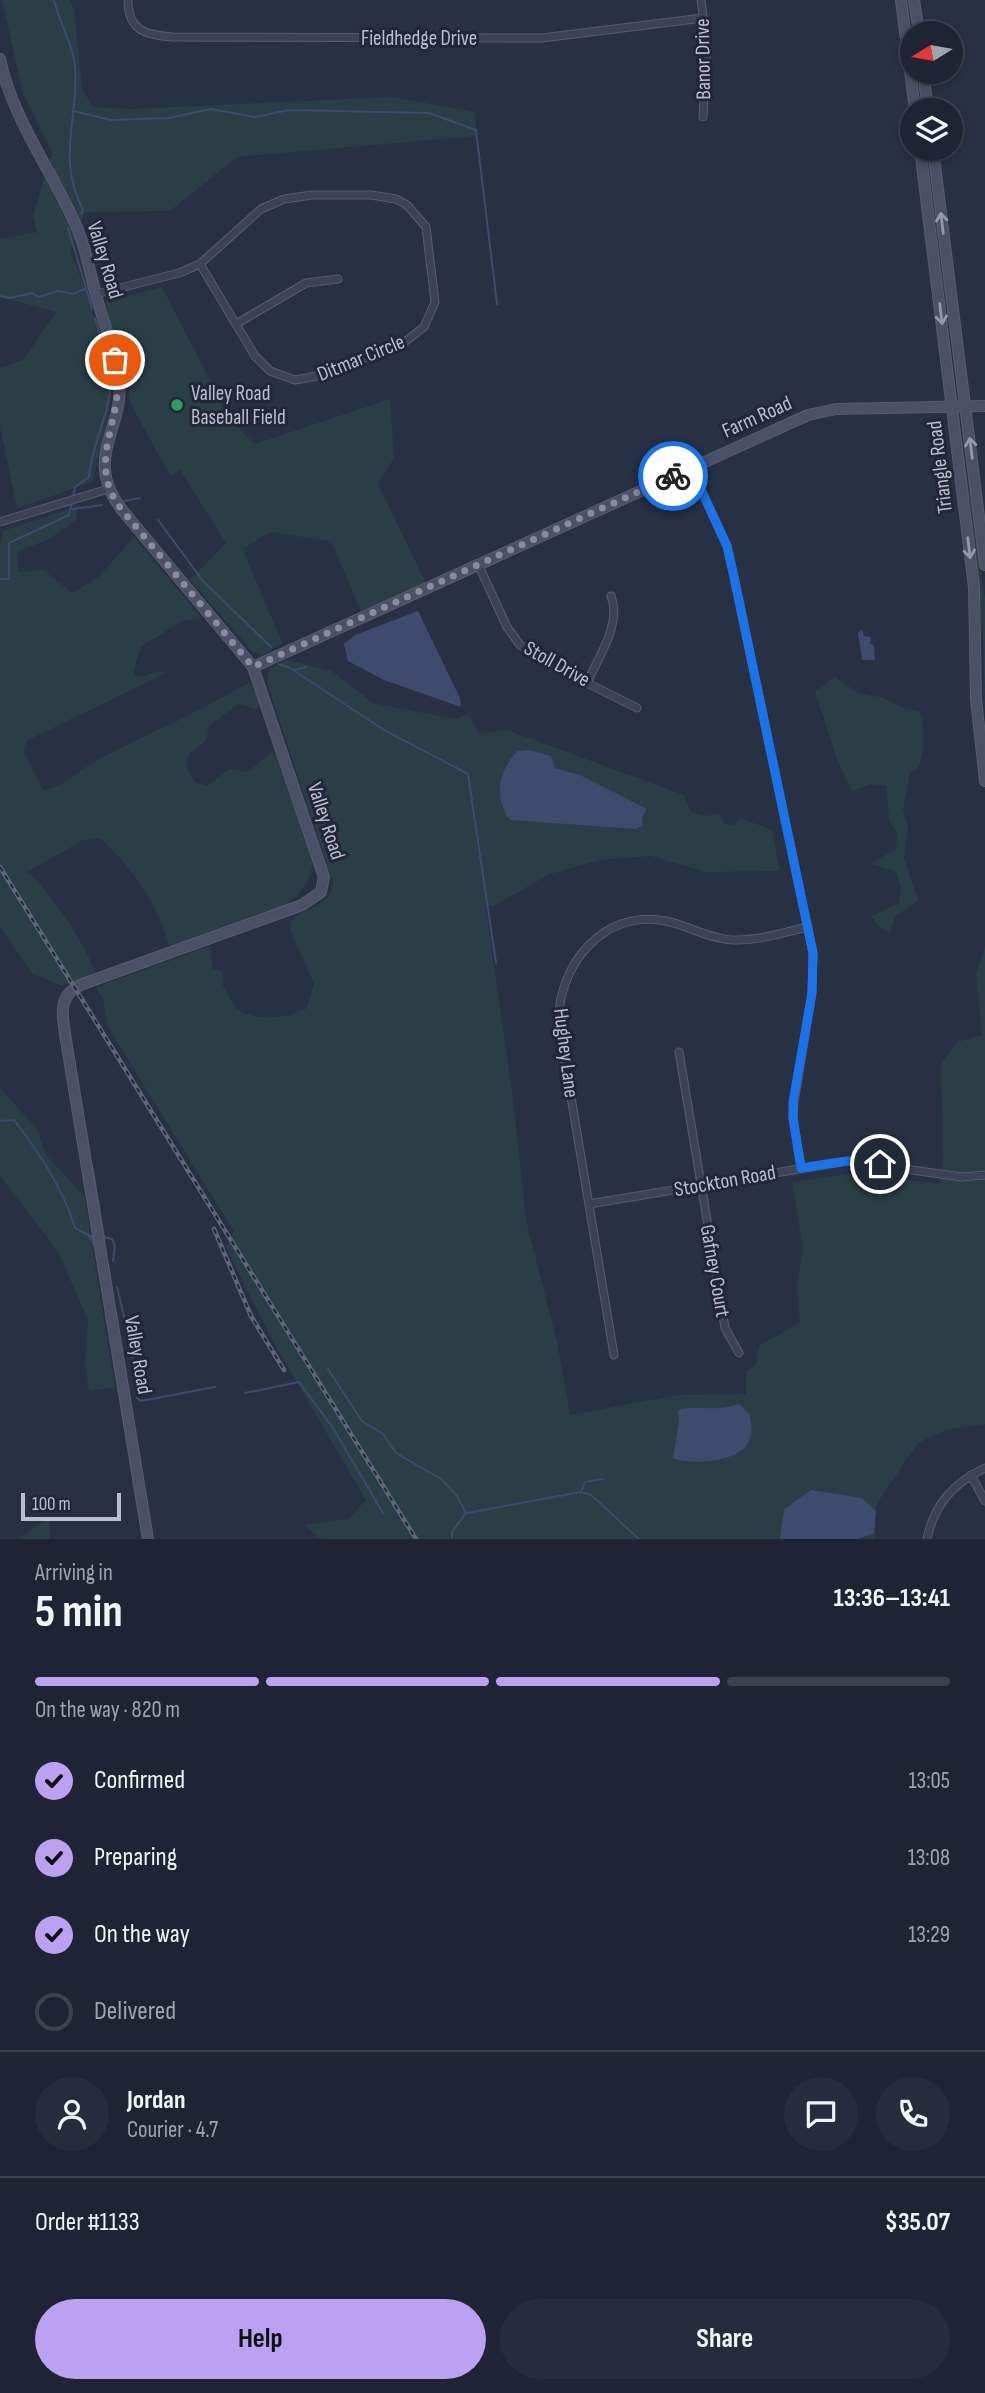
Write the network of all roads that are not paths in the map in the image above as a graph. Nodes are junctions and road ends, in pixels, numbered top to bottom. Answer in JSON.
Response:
{"nodes":[{"id":1,"x":128,"y":0,"type":"edge"},
{"id":2,"x":701,"y":0,"type":"edge"},
{"id":3,"x":901,"y":0,"type":"edge"},
{"id":4,"x":914,"y":0,"type":"edge"},
{"id":5,"x":703,"y":18,"type":"junction"},
{"id":6,"x":917,"y":21,"type":"edge"},
{"id":7,"x":0,"y":59,"type":"edge"},
{"id":8,"x":913,"y":98,"type":"edge"},
{"id":9,"x":703,"y":117,"type":"dead end"},
{"id":10,"x":922,"y":161,"type":"edge"},
{"id":11,"x":935,"y":161,"type":"edge"},
{"id":12,"x":200,"y":264,"type":"junction"},
{"id":13,"x":338,"y":279,"type":"dead end"},
{"id":14,"x":96,"y":294,"type":"junction"},
{"id":15,"x":236,"y":324,"type":"junction"},
{"id":16,"x":985,"y":406,"type":"edge"},
{"id":17,"x":953,"y":407,"type":"junction"},
{"id":18,"x":966,"y":408,"type":"junction"},
{"id":19,"x":691,"y":468,"type":"junction"},
{"id":20,"x":108,"y":489,"type":"junction"},
{"id":21,"x":0,"y":522,"type":"edge"},
{"id":22,"x":478,"y":564,"type":"junction"},
{"id":23,"x":985,"y":565,"type":"edge"},
{"id":24,"x":611,"y":596,"type":"dead end"},
{"id":25,"x":253,"y":667,"type":"junction"},
{"id":26,"x":588,"y":681,"type":"junction"},
{"id":27,"x":637,"y":708,"type":"dead end"},
{"id":28,"x":985,"y":781,"type":"edge"},
{"id":29,"x":808,"y":927,"type":"junction"},
{"id":30,"x":679,"y":1052,"type":"dead end"},
{"id":31,"x":801,"y":1168,"type":"junction"},
{"id":32,"x":985,"y":1175,"type":"edge"},
{"id":33,"x":701,"y":1185,"type":"junction"},
{"id":34,"x":589,"y":1204,"type":"junction"},
{"id":35,"x":739,"y":1353,"type":"dead end"},
{"id":36,"x":614,"y":1355,"type":"dead end"},
{"id":37,"x":985,"y":1468,"type":"edge"},
{"id":38,"x":971,"y":1475,"type":"junction"},
{"id":39,"x":985,"y":1501,"type":"edge"},
{"id":40,"x":148,"y":1539,"type":"edge"},
{"id":41,"x":927,"y":1539,"type":"edge"}],
"edges":[{"from":1,"to":5,"type":"street","name":"Fieldhedge Drive"},
{"from":2,"to":5,"type":"street","name":"Banor Drive"},
{"from":3,"to":8,"type":"street"},
{"from":4,"to":6,"type":"street"},
{"from":5,"to":9,"type":"street","name":"Banor Drive"},
{"from":7,"to":14,"type":"street","name":"Valley Road"},
{"from":10,"to":17,"type":"street","name":"Triangle Road","one_way":true},
{"from":18,"to":11,"type":"street","name":"Triangle Road","one_way":true},
{"from":12,"to":14,"type":"street","name":"Ditmar Circle"},
{"from":12,"to":15,"type":"street","name":"Ditmar Circle"},
{"from":12,"to":15,"type":"street","name":"Ditmar Circle"},
{"from":13,"to":15,"type":"street"},
{"from":14,"to":20,"type":"street","name":"Valley Road"},
{"from":16,"to":18,"type":"street","name":"Farm Road"},
{"from":17,"to":18,"type":"street","name":"Farm Road"},
{"from":17,"to":19,"type":"street","name":"Farm Road"},
{"from":17,"to":28,"type":"street","name":"Triangle Road","one_way":true},
{"from":23,"to":18,"type":"street","name":"Triangle Road","one_way":true},
{"from":19,"to":22,"type":"street","name":"Farm Road"},
{"from":19,"to":29,"type":"street"},
{"from":20,"to":21,"type":"street"},
{"from":20,"to":25,"type":"street","name":"Valley Road"},
{"from":22,"to":25,"type":"street","name":"Farm Road"},
{"from":22,"to":26,"type":"street","name":"Stoll Drive"},
{"from":24,"to":26,"type":"street"},
{"from":25,"to":40,"type":"street","name":"Valley Road"},
{"from":26,"to":27,"type":"street","name":"Stoll Drive"},
{"from":29,"to":31,"type":"street"},
{"from":29,"to":34,"type":"street","name":"Hughey Lane"},
{"from":30,"to":33,"type":"street","name":"Gafney Court"},
{"from":31,"to":32,"type":"street","name":"Stockton Road"},
{"from":31,"to":33,"type":"street","name":"Stockton Road"},
{"from":33,"to":34,"type":"street","name":"Stockton Road"},
{"from":33,"to":35,"type":"street","name":"Gafney Court"},
{"from":34,"to":36,"type":"street","name":"Hughey Lane"},
{"from":37,"to":38,"type":"street"},
{"from":38,"to":39,"type":"street"},
{"from":38,"to":41,"type":"street"}]}
